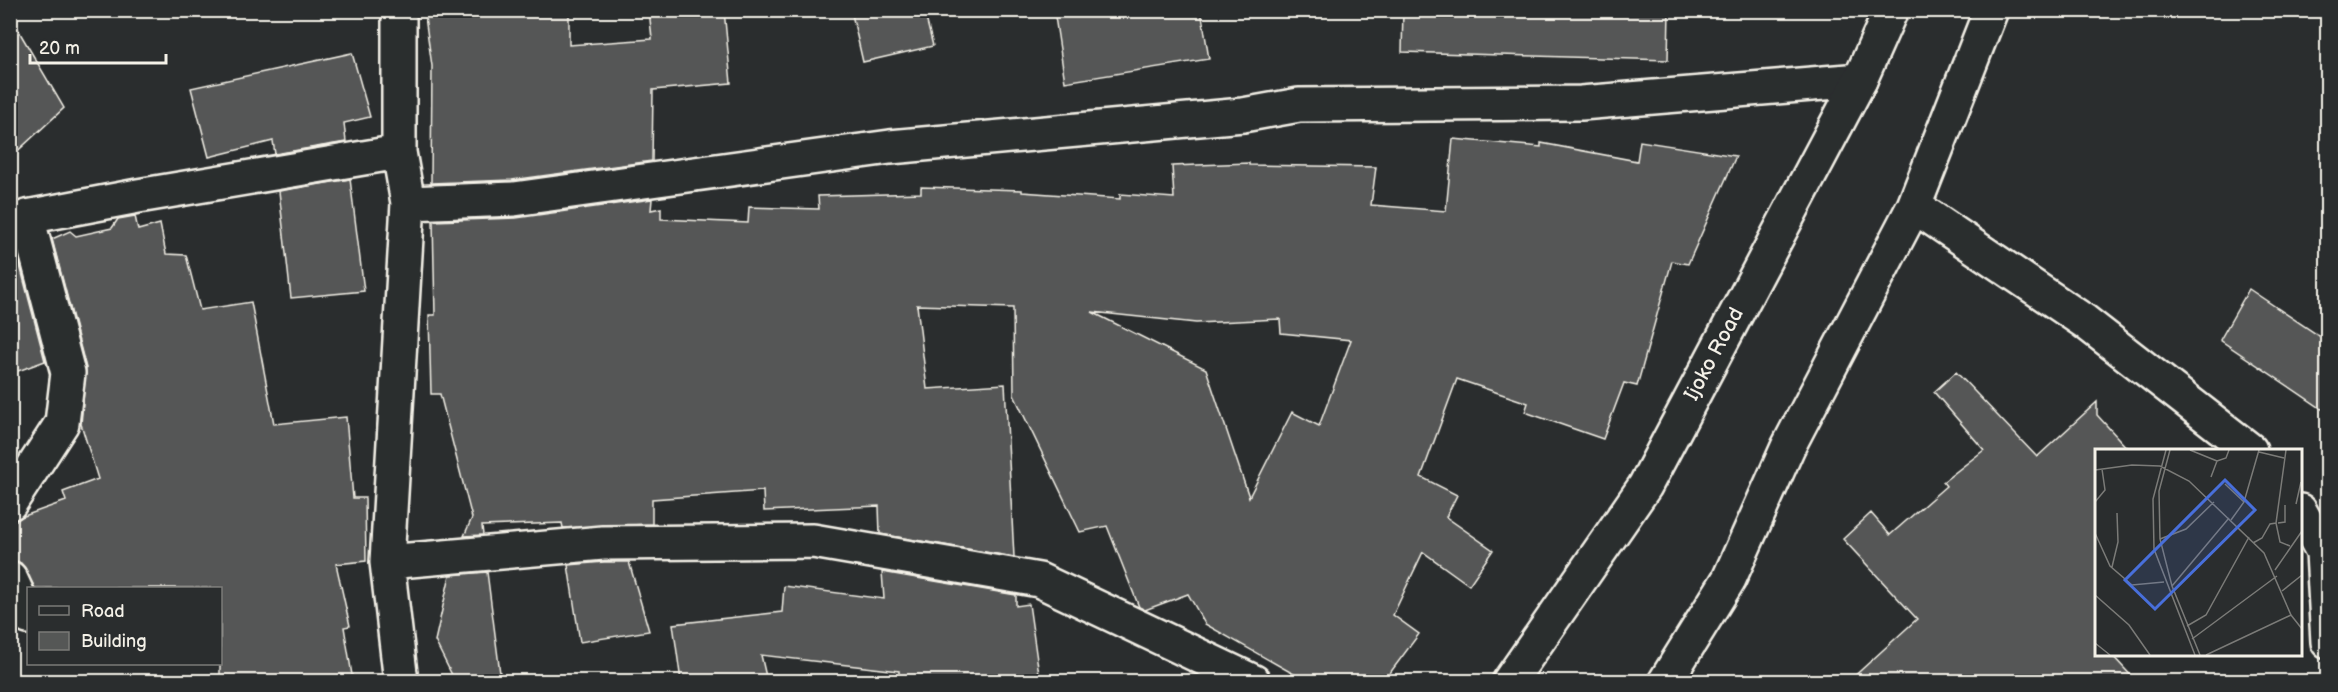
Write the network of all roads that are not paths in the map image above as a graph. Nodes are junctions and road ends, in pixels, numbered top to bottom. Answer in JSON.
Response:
{"nodes":[{"id":1,"x":399,"y":10,"type":"edge"},
{"id":2,"x":1891,"y":10,"type":"edge"},
{"id":3,"x":1991,"y":10,"type":"edge"},
{"id":4,"x":1860,"y":80,"type":"junction"},
{"id":5,"x":399,"y":152,"type":"junction"},
{"id":6,"x":408,"y":203,"type":"junction"},
{"id":7,"x":1914,"y":206,"type":"junction"},
{"id":8,"x":19,"y":221,"type":"edge"},
{"id":9,"x":2249,"y":449,"type":"edge"},
{"id":10,"x":10,"y":503,"type":"edge"},
{"id":11,"x":2302,"y":513,"type":"edge"},
{"id":12,"x":387,"y":562,"type":"junction"},
{"id":13,"x":10,"y":578,"type":"edge"},
{"id":14,"x":27,"y":615,"type":"edge"},
{"id":15,"x":2328,"y":642,"type":"edge"},
{"id":16,"x":401,"y":681,"type":"edge"},
{"id":17,"x":1254,"y":681,"type":"edge"},
{"id":18,"x":1509,"y":681,"type":"edge"},
{"id":19,"x":1665,"y":681,"type":"edge"}],
"edges":[{"from":1,"to":5,"type":"street"},
{"from":2,"to":4,"type":"street","name":"Ijoko Road"},
{"from":3,"to":7,"type":"street"},
{"from":4,"to":6,"type":"street"},
{"from":4,"to":18,"type":"street","name":"Ijoko Road"},
{"from":5,"to":6,"type":"street"},
{"from":5,"to":8,"type":"street"},
{"from":6,"to":12,"type":"street"},
{"from":7,"to":9,"type":"street"},
{"from":7,"to":19,"type":"street"},
{"from":8,"to":10,"type":"street"},
{"from":11,"to":15,"type":"street"},
{"from":12,"to":16,"type":"street"},
{"from":12,"to":17,"type":"street"},
{"from":13,"to":14,"type":"street"}]}
